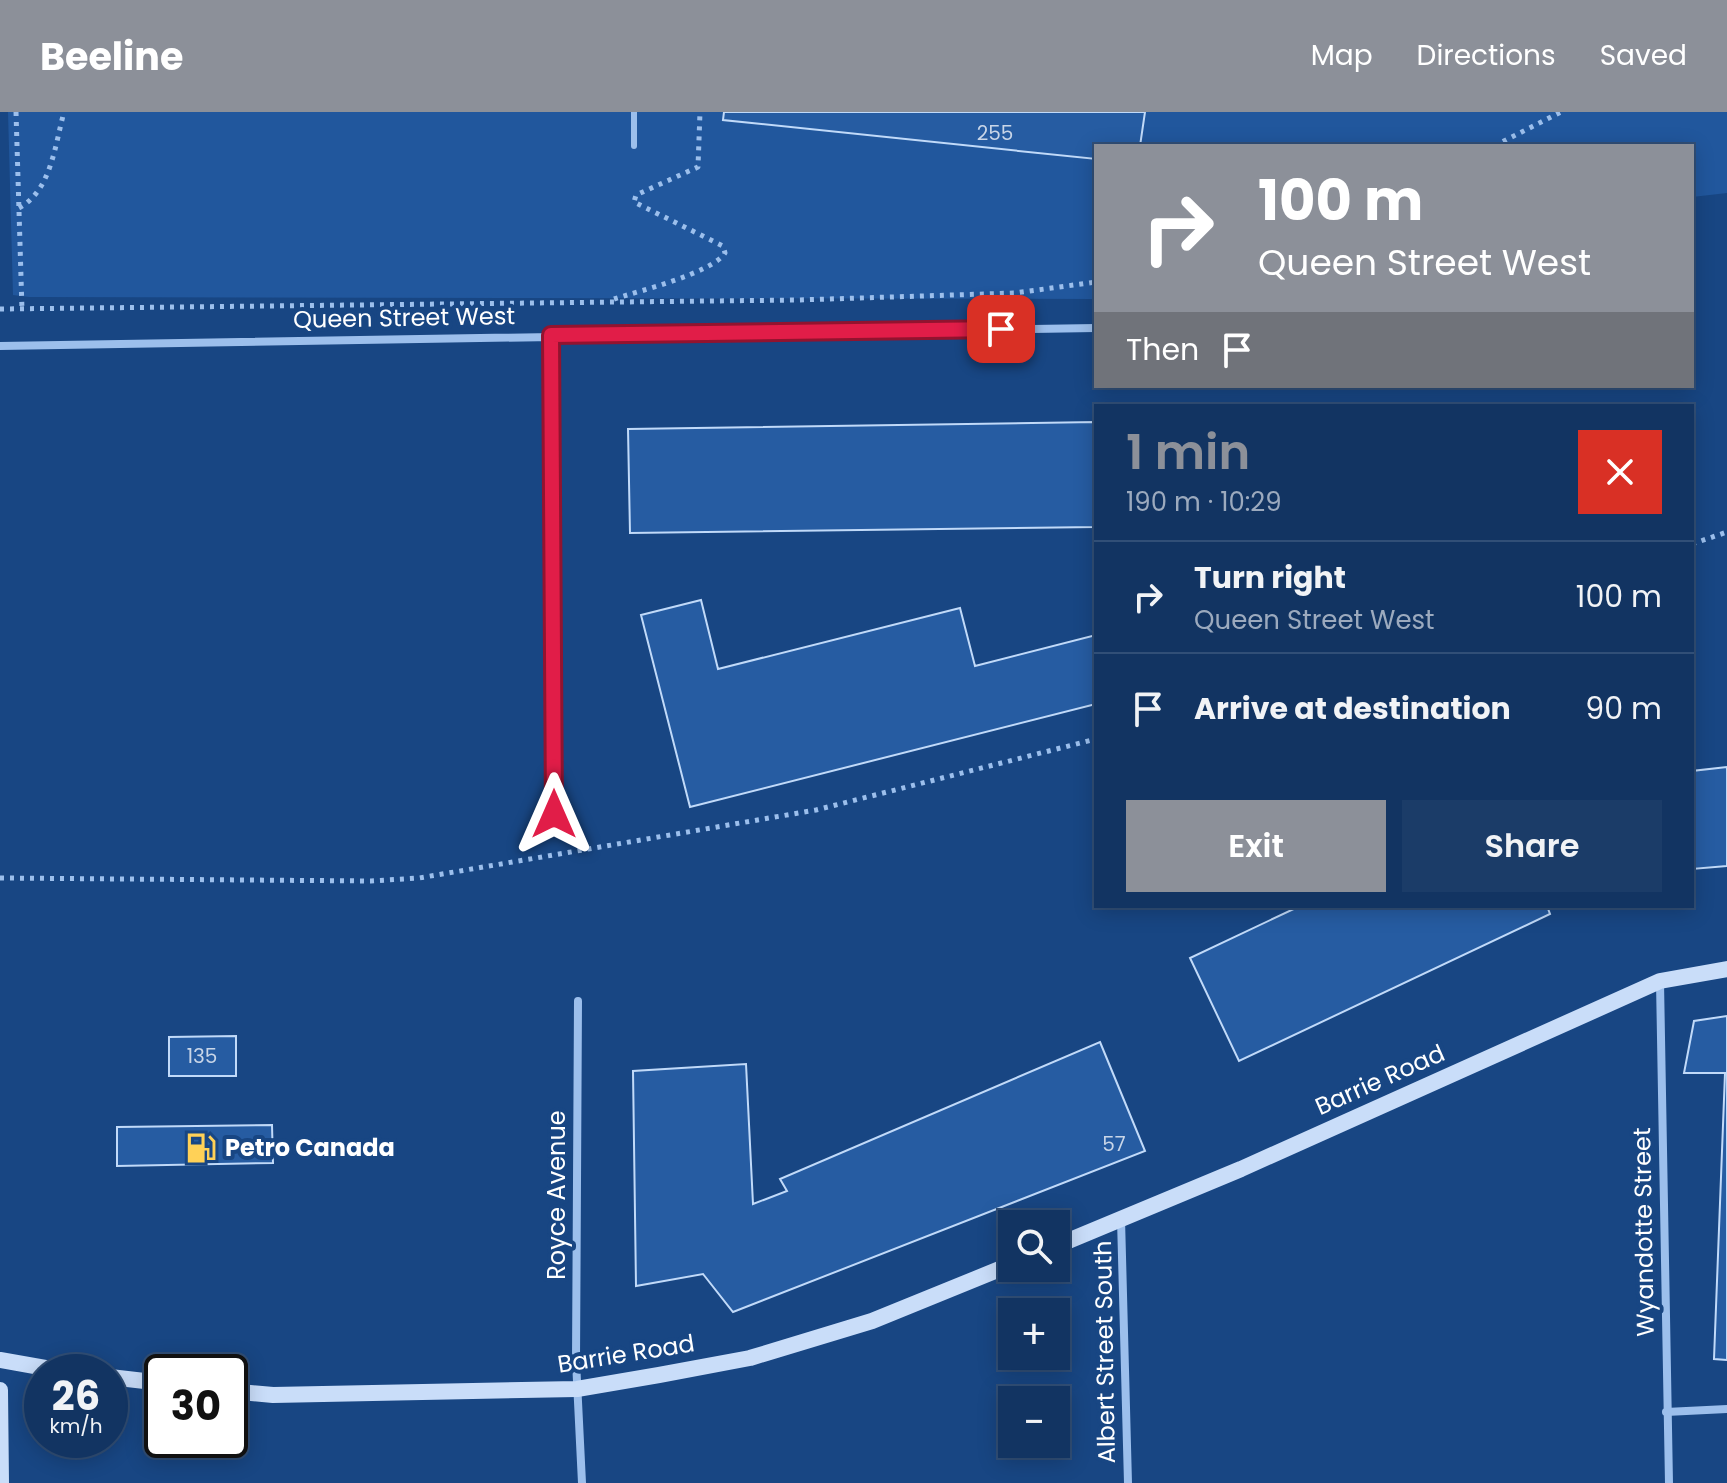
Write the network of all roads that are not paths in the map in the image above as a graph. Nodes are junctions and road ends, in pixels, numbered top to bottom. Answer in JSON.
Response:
{"nodes":[{"id":1,"x":634,"y":112,"type":"edge"},
{"id":2,"x":634,"y":146,"type":"dead end"},
{"id":3,"x":1094,"y":328,"type":"edge"},
{"id":4,"x":551,"y":335,"type":"junction"},
{"id":5,"x":0,"y":346,"type":"edge"},
{"id":6,"x":554,"y":814,"type":"dead end"},
{"id":7,"x":1727,"y":969,"type":"edge"},
{"id":8,"x":1660,"y":981,"type":"junction"},
{"id":9,"x":578,"y":1001,"type":"dead end"},
{"id":10,"x":1121,"y":1219,"type":"junction"},
{"id":11,"x":1070,"y":1240,"type":"edge"},
{"id":12,"x":998,"y":1270,"type":"edge"},
{"id":13,"x":0,"y":1360,"type":"edge"},
{"id":14,"x":24,"y":1364,"type":"edge"},
{"id":15,"x":577,"y":1389,"type":"junction"},
{"id":16,"x":0,"y":1390,"type":"edge"},
{"id":17,"x":248,"y":1393,"type":"edge"},
{"id":18,"x":1727,"y":1409,"type":"edge"},
{"id":19,"x":1666,"y":1412,"type":"junction"},
{"id":20,"x":1,"y":1483,"type":"edge"},
{"id":21,"x":582,"y":1483,"type":"edge"},
{"id":22,"x":1128,"y":1483,"type":"edge"},
{"id":23,"x":1669,"y":1483,"type":"edge"}],
"edges":[{"from":1,"to":2,"type":"lane"},
{"from":3,"to":4,"type":"street","name":"Queen Street West"},
{"from":4,"to":5,"type":"street","name":"Queen Street West"},
{"from":4,"to":6,"type":"street"},
{"from":7,"to":8,"type":"street","name":"Barrie Road"},
{"from":8,"to":10,"type":"street","name":"Barrie Road"},
{"from":8,"to":19,"type":"street","name":"Wyandotte Street"},
{"from":9,"to":15,"type":"street","name":"Royce Avenue"},
{"from":10,"to":11,"type":"street","name":"Barrie Road"},
{"from":10,"to":22,"type":"street","name":"Albert Street South"},
{"from":12,"to":15,"type":"street","name":"Barrie Road"},
{"from":13,"to":14,"type":"street"},
{"from":15,"to":17,"type":"street","name":"Barrie Road"},
{"from":15,"to":21,"type":"street","name":"Royce Avenue"},
{"from":16,"to":20,"type":"street"},
{"from":18,"to":19,"type":"street"},
{"from":19,"to":23,"type":"street","name":"Wyandotte Street"}]}
